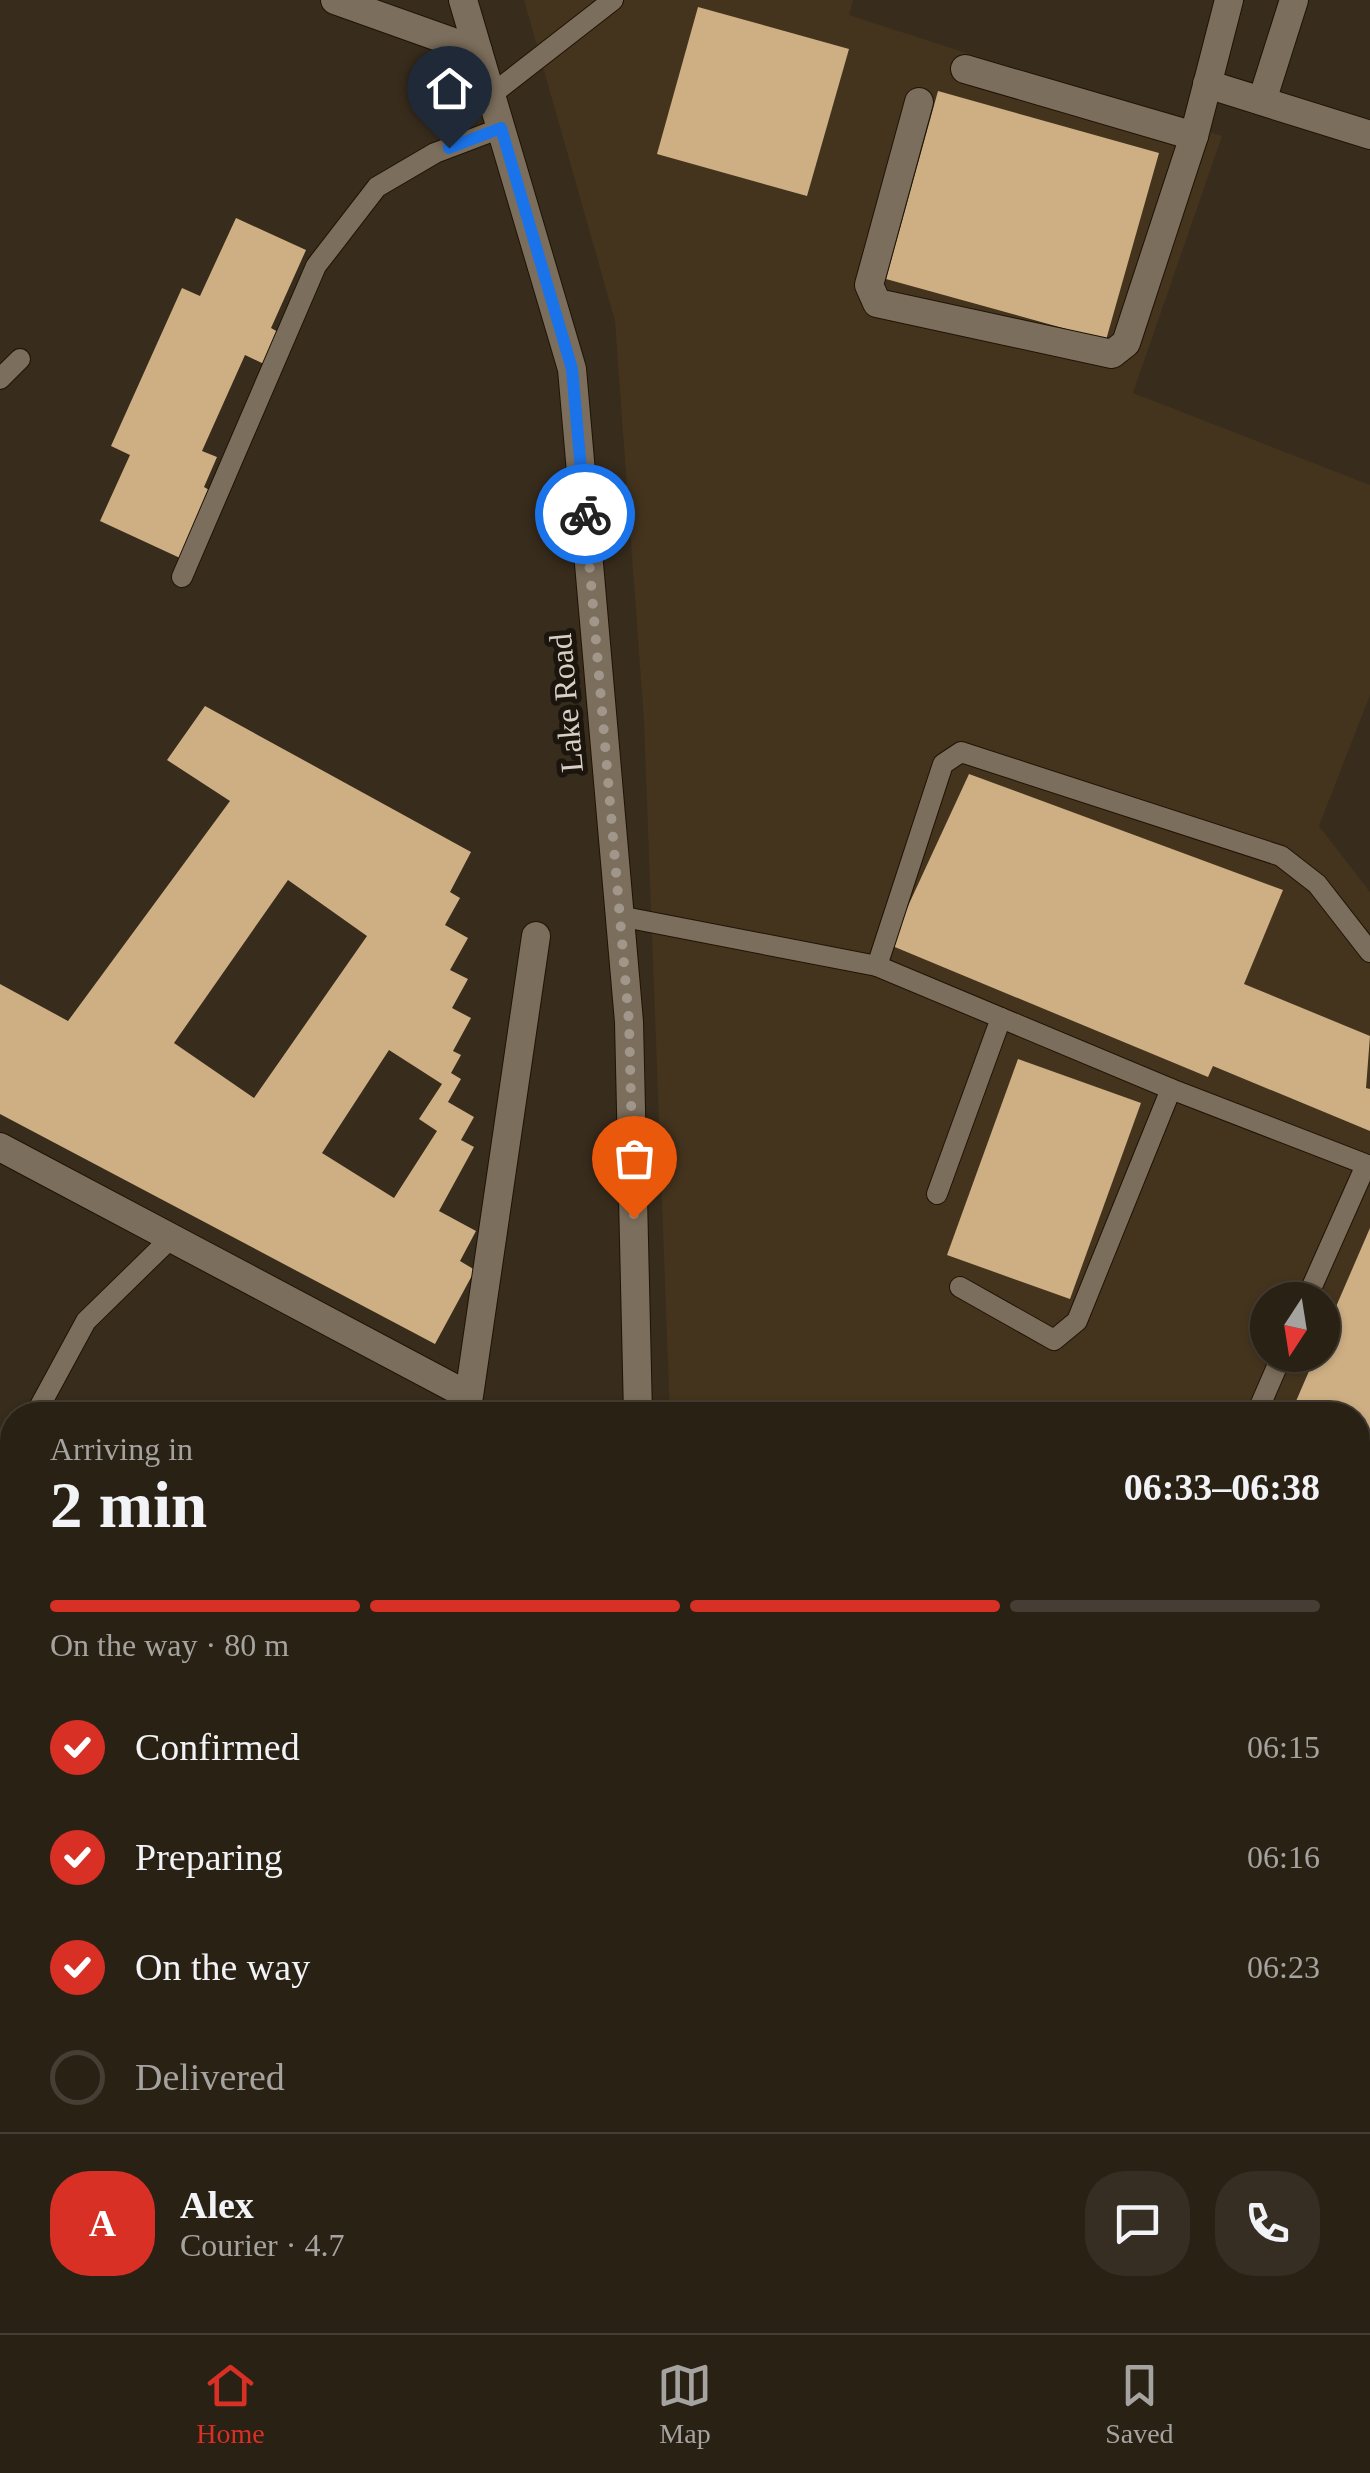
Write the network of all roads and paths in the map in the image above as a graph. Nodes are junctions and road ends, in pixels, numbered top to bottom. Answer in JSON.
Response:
{"nodes":[{"id":1,"x":335,"y":0,"type":"edge"},
{"id":2,"x":463,"y":0,"type":"edge"},
{"id":3,"x":613,"y":0,"type":"edge"},
{"id":4,"x":1228,"y":0,"type":"edge"},
{"id":5,"x":1294,"y":0,"type":"edge"},
{"id":6,"x":478,"y":51,"type":"junction"},
{"id":7,"x":965,"y":69,"type":"dead end"},
{"id":8,"x":1207,"y":84,"type":"junction"},
{"id":9,"x":491,"y":95,"type":"junction"},
{"id":10,"x":1262,"y":100,"type":"junction"},
{"id":11,"x":919,"y":102,"type":"dead end"},
{"id":12,"x":501,"y":128,"type":"junction"},
{"id":13,"x":1370,"y":135,"type":"edge"},
{"id":14,"x":1194,"y":136,"type":"junction"},
{"id":15,"x":20,"y":359,"type":"dead end"},
{"id":16,"x":0,"y":378,"type":"edge"},
{"id":17,"x":182,"y":578,"type":"dead end"},
{"id":18,"x":619,"y":916,"type":"junction"},
{"id":19,"x":536,"y":936,"type":"dead end"},
{"id":20,"x":1370,"y":952,"type":"edge"},
{"id":21,"x":878,"y":966,"type":"junction"},
{"id":22,"x":1001,"y":1018,"type":"junction"},
{"id":23,"x":1171,"y":1090,"type":"junction"},
{"id":24,"x":0,"y":1147,"type":"edge"},
{"id":25,"x":1368,"y":1165,"type":"edge"},
{"id":26,"x":937,"y":1194,"type":"dead end"},
{"id":27,"x":172,"y":1238,"type":"junction"},
{"id":28,"x":1314,"y":1282,"type":"edge"},
{"id":29,"x":960,"y":1287,"type":"dead end"},
{"id":30,"x":1275,"y":1372,"type":"edge"},
{"id":31,"x":42,"y":1402,"type":"edge"},
{"id":32,"x":638,"y":1402,"type":"edge"},
{"id":33,"x":1262,"y":1402,"type":"edge"}],
"edges":[{"from":1,"to":6,"type":"street"},
{"from":2,"to":6,"type":"street","name":"Lake Road"},
{"from":3,"to":9,"type":"lane"},
{"from":4,"to":8,"type":"street"},
{"from":5,"to":10,"type":"street"},
{"from":6,"to":9,"type":"street","name":"Lake Road"},
{"from":7,"to":14,"type":"street"},
{"from":8,"to":10,"type":"street"},
{"from":8,"to":14,"type":"street"},
{"from":9,"to":12,"type":"street","name":"Lake Road"},
{"from":10,"to":13,"type":"street"},
{"from":11,"to":14,"type":"street"},
{"from":12,"to":17,"type":"lane"},
{"from":12,"to":18,"type":"street","name":"Lake Road"},
{"from":15,"to":16,"type":"lane"},
{"from":18,"to":21,"type":"lane"},
{"from":18,"to":32,"type":"street","name":"Lake Road"},
{"from":19,"to":27,"type":"street"},
{"from":20,"to":21,"type":"lane"},
{"from":21,"to":22,"type":"lane"},
{"from":22,"to":23,"type":"lane"},
{"from":22,"to":26,"type":"lane"},
{"from":23,"to":25,"type":"lane"},
{"from":23,"to":29,"type":"lane"},
{"from":24,"to":27,"type":"street"},
{"from":25,"to":28,"type":"lane"},
{"from":27,"to":31,"type":"lane"},
{"from":30,"to":33,"type":"lane"}]}
